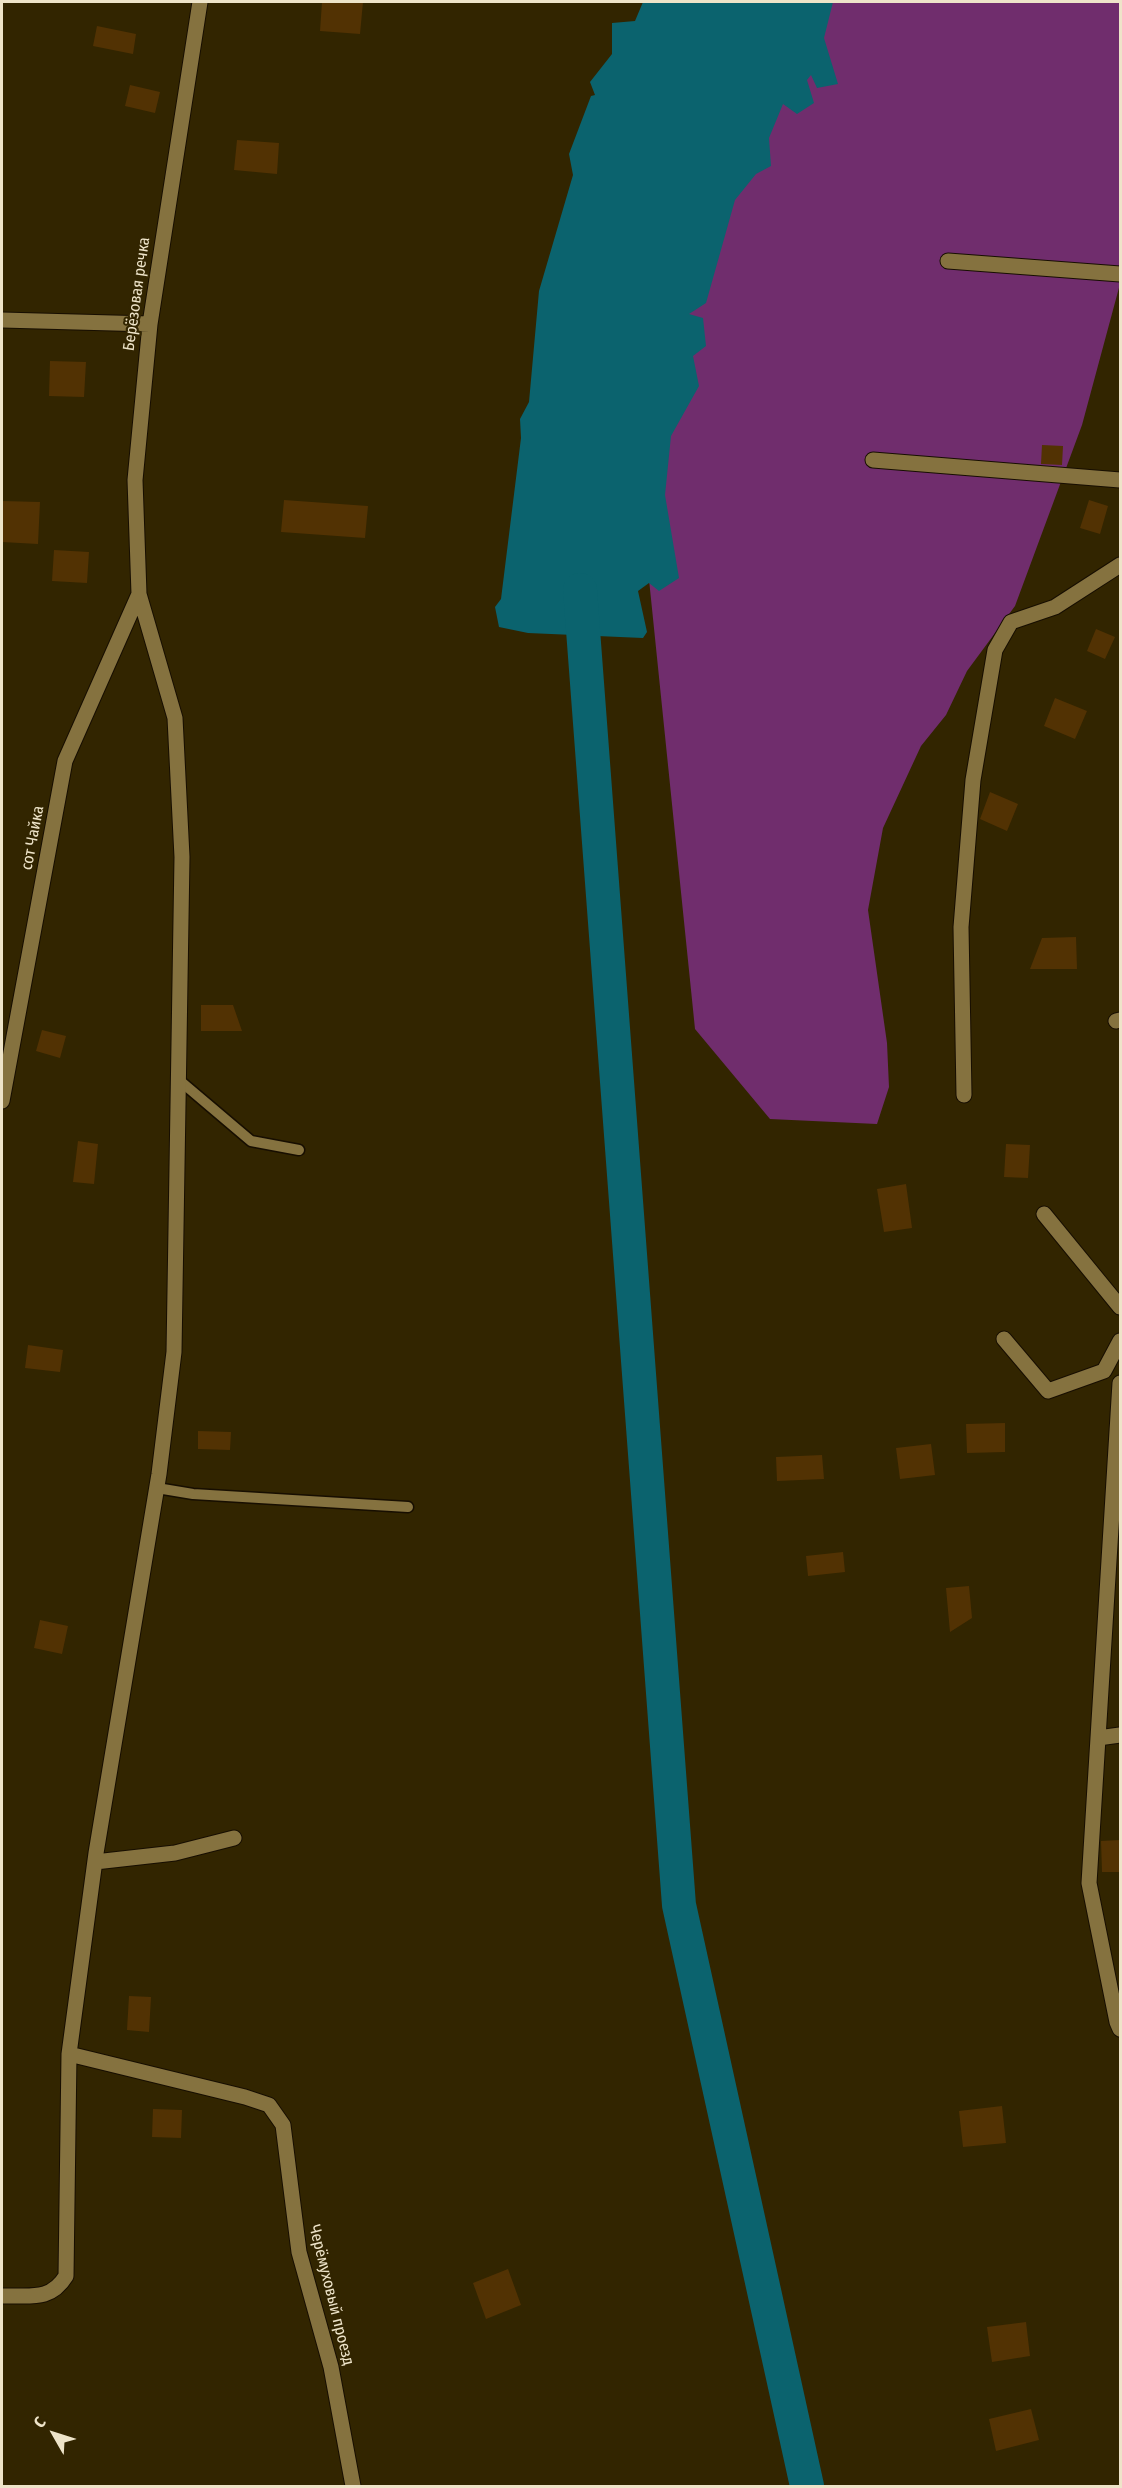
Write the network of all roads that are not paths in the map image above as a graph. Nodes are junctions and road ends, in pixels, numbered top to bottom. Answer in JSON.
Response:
{"nodes":[{"id":1,"x":200,"y":2,"type":"edge"},
{"id":2,"x":948,"y":261,"type":"dead end"},
{"id":3,"x":1120,"y":274,"type":"edge"},
{"id":4,"x":2,"y":320,"type":"edge"},
{"id":5,"x":150,"y":324,"type":"junction"},
{"id":6,"x":873,"y":460,"type":"dead end"},
{"id":7,"x":1120,"y":480,"type":"edge"},
{"id":8,"x":1120,"y":566,"type":"edge"},
{"id":9,"x":139,"y":594,"type":"junction"},
{"id":10,"x":178,"y":1080,"type":"junction"},
{"id":11,"x":964,"y":1095,"type":"dead end"},
{"id":12,"x":2,"y":1101,"type":"edge"},
{"id":13,"x":299,"y":1150,"type":"dead end"},
{"id":14,"x":1044,"y":1214,"type":"dead end"},
{"id":15,"x":1120,"y":1307,"type":"edge"},
{"id":16,"x":1004,"y":1339,"type":"dead end"},
{"id":17,"x":1120,"y":1341,"type":"edge"},
{"id":18,"x":1120,"y":1383,"type":"edge"},
{"id":19,"x":157,"y":1488,"type":"junction"},
{"id":20,"x":408,"y":1507,"type":"dead end"},
{"id":21,"x":1120,"y":1735,"type":"edge"},
{"id":22,"x":1098,"y":1738,"type":"junction"},
{"id":23,"x":234,"y":1838,"type":"dead end"},
{"id":24,"x":95,"y":1862,"type":"junction"},
{"id":25,"x":1120,"y":2029,"type":"edge"},
{"id":26,"x":69,"y":2054,"type":"junction"},
{"id":27,"x":2,"y":2296,"type":"edge"},
{"id":28,"x":353,"y":2487,"type":"edge"}],
"edges":[{"from":1,"to":5,"type":"street","name":"Берёзовая речка"},
{"from":2,"to":3,"type":"street"},
{"from":4,"to":5,"type":"street"},
{"from":5,"to":9,"type":"street","name":"Берёзовая речка"},
{"from":6,"to":7,"type":"street"},
{"from":8,"to":11,"type":"street"},
{"from":9,"to":10,"type":"street"},
{"from":9,"to":12,"type":"street","name":"сот Чайка"},
{"from":10,"to":13,"type":"lane"},
{"from":10,"to":19,"type":"street"},
{"from":14,"to":15,"type":"street"},
{"from":16,"to":17,"type":"street"},
{"from":18,"to":22,"type":"street"},
{"from":19,"to":20,"type":"lane"},
{"from":19,"to":24,"type":"street"},
{"from":21,"to":22,"type":"street"},
{"from":22,"to":25,"type":"street"},
{"from":23,"to":24,"type":"street"},
{"from":24,"to":26,"type":"street"},
{"from":26,"to":27,"type":"street"},
{"from":26,"to":28,"type":"street","name":"Черёмуховый проезд"}]}
